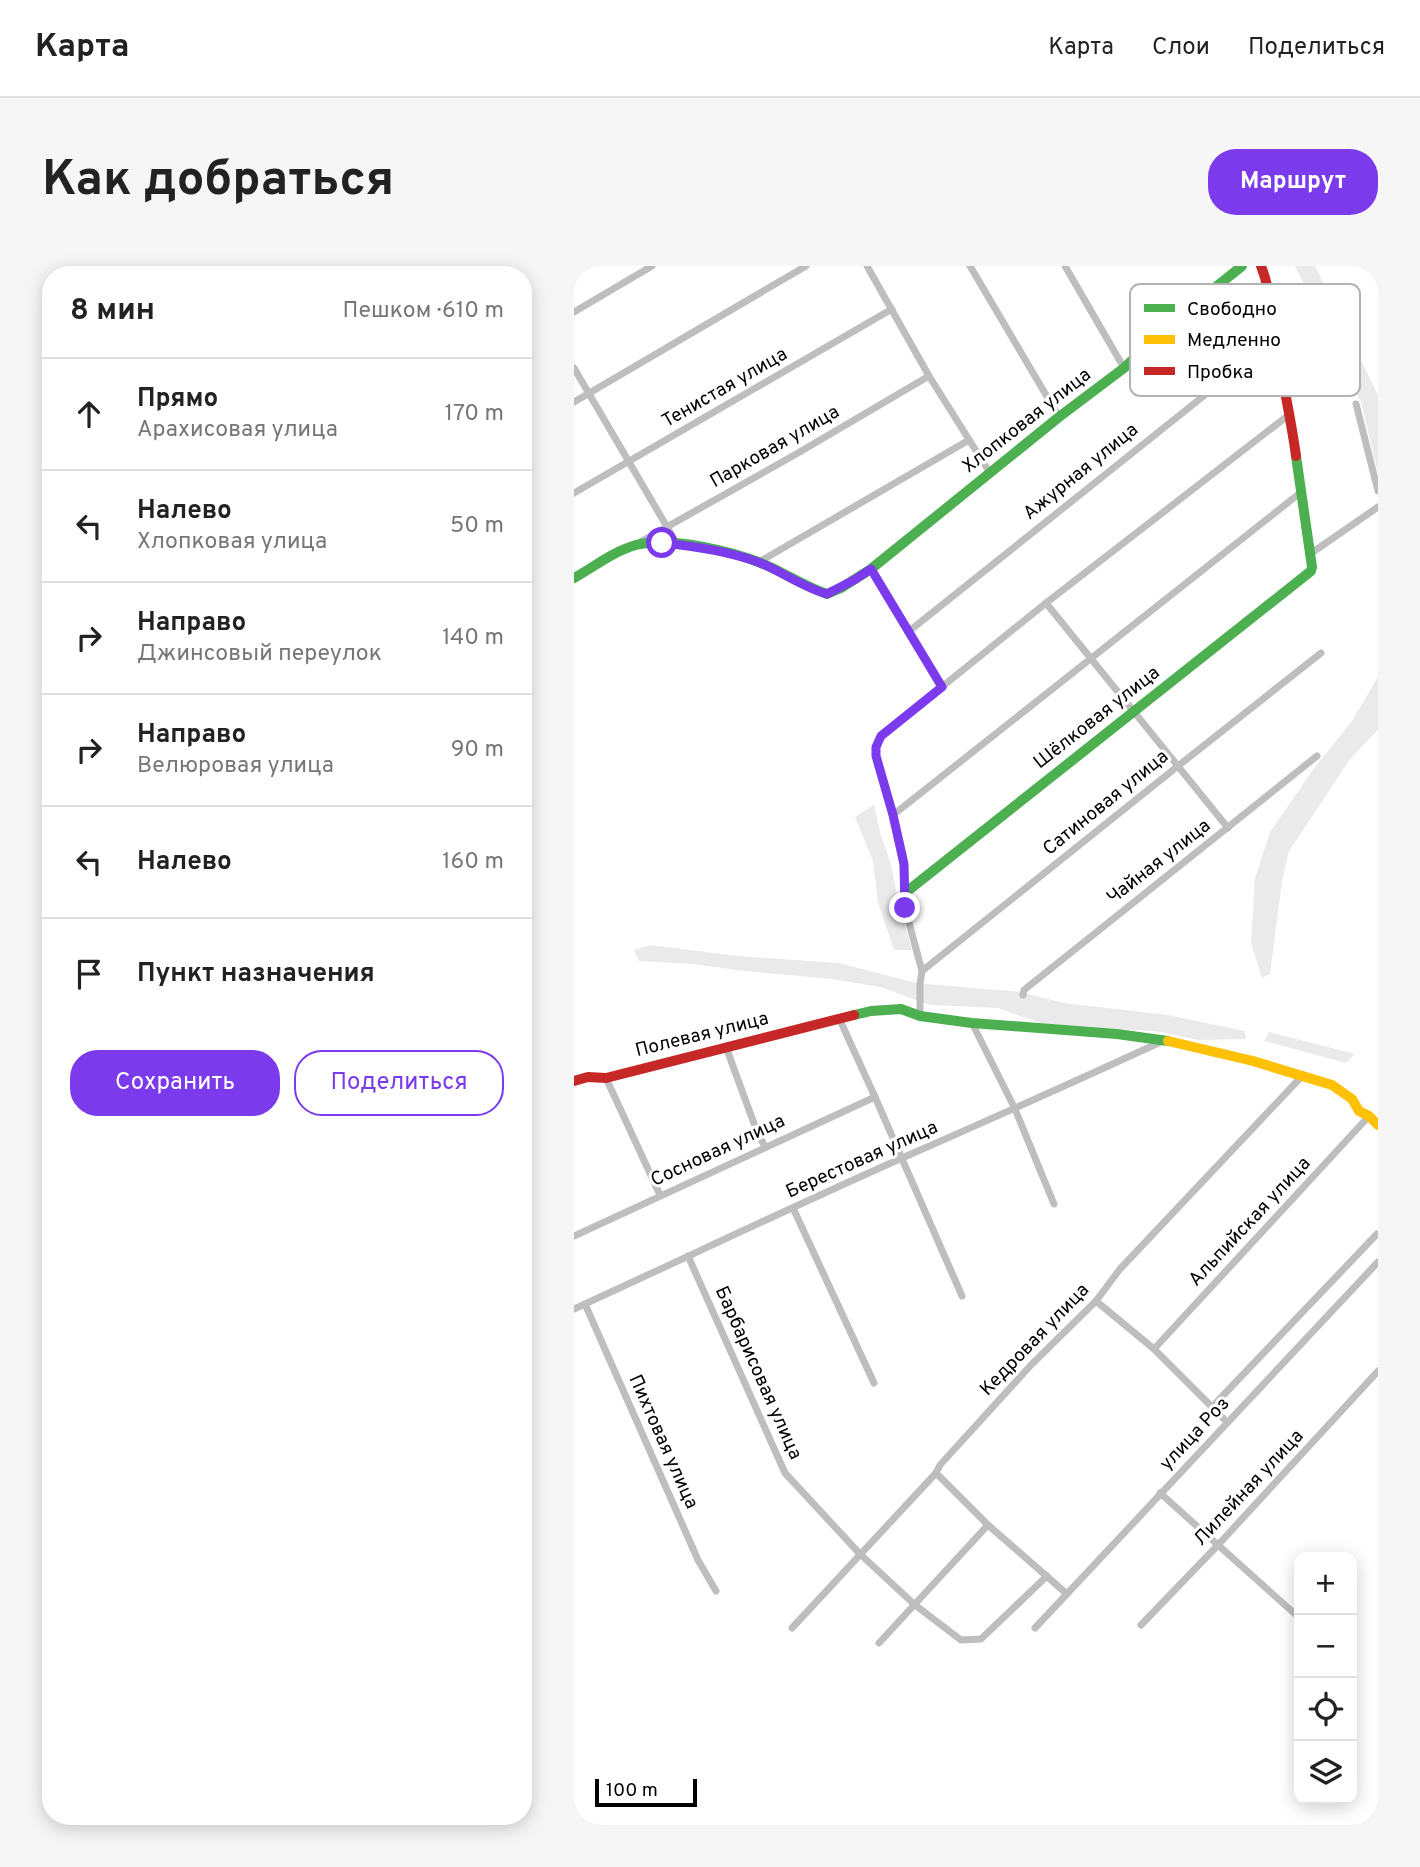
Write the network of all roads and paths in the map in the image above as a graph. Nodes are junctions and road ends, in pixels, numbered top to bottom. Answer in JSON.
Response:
{"nodes":[{"id":1,"x":652,"y":266,"type":"edge"},
{"id":2,"x":806,"y":266,"type":"edge"},
{"id":3,"x":867,"y":266,"type":"edge"},
{"id":4,"x":970,"y":266,"type":"edge"},
{"id":5,"x":1065,"y":266,"type":"edge"},
{"id":6,"x":1242,"y":266,"type":"edge"},
{"id":7,"x":1261,"y":266,"type":"edge"},
{"id":8,"x":1220,"y":284,"type":"edge"},
{"id":9,"x":1268,"y":284,"type":"edge"},
{"id":10,"x":892,"y":309,"type":"junction"},
{"id":11,"x":574,"y":312,"type":"edge"},
{"id":12,"x":1130,"y":362,"type":"edge"},
{"id":13,"x":574,"y":368,"type":"edge"},
{"id":14,"x":1124,"y":368,"type":"junction"},
{"id":15,"x":929,"y":376,"type":"junction"},
{"id":16,"x":589,"y":393,"type":"junction"},
{"id":17,"x":1204,"y":396,"type":"edge"},
{"id":18,"x":1286,"y":396,"type":"edge"},
{"id":19,"x":574,"y":402,"type":"edge"},
{"id":20,"x":1356,"y":404,"type":"dead end"},
{"id":21,"x":1290,"y":414,"type":"junction"},
{"id":22,"x":1059,"y":417,"type":"junction"},
{"id":23,"x":969,"y":440,"type":"junction"},
{"id":24,"x":630,"y":461,"type":"junction"},
{"id":25,"x":990,"y":473,"type":"junction"},
{"id":26,"x":1378,"y":491,"type":"edge"},
{"id":27,"x":574,"y":493,"type":"edge"},
{"id":28,"x":1300,"y":493,"type":"junction"},
{"id":29,"x":1378,"y":506,"type":"edge"},
{"id":30,"x":667,"y":526,"type":"junction"},
{"id":31,"x":677,"y":544,"type":"junction"},
{"id":32,"x":635,"y":545,"type":"junction"},
{"id":33,"x":1310,"y":554,"type":"junction"},
{"id":34,"x":759,"y":562,"type":"junction"},
{"id":35,"x":871,"y":569,"type":"junction"},
{"id":36,"x":574,"y":578,"type":"edge"},
{"id":37,"x":1046,"y":603,"type":"junction"},
{"id":38,"x":908,"y":632,"type":"junction"},
{"id":39,"x":1321,"y":653,"type":"dead end"},
{"id":40,"x":1091,"y":658,"type":"junction"},
{"id":41,"x":942,"y":687,"type":"junction"},
{"id":42,"x":1133,"y":711,"type":"junction"},
{"id":43,"x":1317,"y":757,"type":"dead end"},
{"id":44,"x":1178,"y":766,"type":"junction"},
{"id":45,"x":893,"y":815,"type":"junction"},
{"id":46,"x":1227,"y":828,"type":"junction"},
{"id":47,"x":905,"y":893,"type":"junction"},
{"id":48,"x":922,"y":971,"type":"junction"},
{"id":49,"x":1023,"y":995,"type":"dead end"},
{"id":50,"x":920,"y":1016,"type":"junction"},
{"id":51,"x":838,"y":1018,"type":"junction"},
{"id":52,"x":972,"y":1023,"type":"junction"},
{"id":53,"x":1163,"y":1040,"type":"junction"},
{"id":54,"x":726,"y":1047,"type":"junction"},
{"id":55,"x":1303,"y":1075,"type":"junction"},
{"id":56,"x":606,"y":1078,"type":"junction"},
{"id":57,"x":574,"y":1081,"type":"edge"},
{"id":58,"x":875,"y":1097,"type":"junction"},
{"id":59,"x":1014,"y":1110,"type":"junction"},
{"id":60,"x":1369,"y":1116,"type":"junction"},
{"id":61,"x":1378,"y":1125,"type":"edge"},
{"id":62,"x":765,"y":1147,"type":"junction"},
{"id":63,"x":902,"y":1158,"type":"junction"},
{"id":64,"x":660,"y":1195,"type":"junction"},
{"id":65,"x":1054,"y":1204,"type":"dead end"},
{"id":66,"x":793,"y":1208,"type":"junction"},
{"id":67,"x":1377,"y":1234,"type":"edge"},
{"id":68,"x":574,"y":1236,"type":"edge"},
{"id":69,"x":688,"y":1256,"type":"junction"},
{"id":70,"x":1378,"y":1262,"type":"edge"},
{"id":71,"x":962,"y":1296,"type":"dead end"},
{"id":72,"x":1096,"y":1301,"type":"junction"},
{"id":73,"x":585,"y":1304,"type":"junction"},
{"id":74,"x":574,"y":1309,"type":"edge"},
{"id":75,"x":1154,"y":1349,"type":"junction"},
{"id":76,"x":1378,"y":1371,"type":"edge"},
{"id":77,"x":874,"y":1383,"type":"dead end"},
{"id":78,"x":1212,"y":1407,"type":"junction"},
{"id":79,"x":1227,"y":1422,"type":"junction"},
{"id":80,"x":936,"y":1473,"type":"junction"},
{"id":81,"x":1160,"y":1493,"type":"junction"},
{"id":82,"x":988,"y":1525,"type":"junction"},
{"id":83,"x":1218,"y":1545,"type":"junction"},
{"id":84,"x":860,"y":1554,"type":"junction"},
{"id":85,"x":1046,"y":1576,"type":"junction"},
{"id":86,"x":716,"y":1591,"type":"dead end"},
{"id":87,"x":1067,"y":1594,"type":"junction"},
{"id":88,"x":915,"y":1605,"type":"junction"},
{"id":89,"x":1294,"y":1613,"type":"edge"},
{"id":90,"x":1141,"y":1625,"type":"dead end"},
{"id":91,"x":792,"y":1628,"type":"dead end"},
{"id":92,"x":1035,"y":1628,"type":"dead end"},
{"id":93,"x":879,"y":1643,"type":"dead end"}],
"edges":[{"from":1,"to":11,"type":"street"},
{"from":2,"to":16,"type":"street"},
{"from":3,"to":10,"type":"street"},
{"from":4,"to":22,"type":"street"},
{"from":5,"to":14,"type":"street"},
{"from":6,"to":8,"type":"street","name":"Хлопковая улица"},
{"from":7,"to":9,"type":"street"},
{"from":10,"to":15,"type":"street"},
{"from":10,"to":24,"type":"street","name":"Тенистая улица"},
{"from":12,"to":14,"type":"street","name":"Хлопковая улица"},
{"from":13,"to":16,"type":"street"},
{"from":14,"to":22,"type":"street","name":"Хлопковая улица"},
{"from":15,"to":23,"type":"street"},
{"from":15,"to":30,"type":"street","name":"Парковая улица"},
{"from":16,"to":19,"type":"street"},
{"from":16,"to":24,"type":"street"},
{"from":17,"to":38,"type":"street","name":"Ажурная улица"},
{"from":18,"to":21,"type":"street"},
{"from":20,"to":26,"type":"street"},
{"from":21,"to":28,"type":"street"},
{"from":21,"to":37,"type":"street"},
{"from":22,"to":25,"type":"street","name":"Хлопковая улица"},
{"from":23,"to":25,"type":"street"},
{"from":23,"to":34,"type":"street"},
{"from":24,"to":27,"type":"street","name":"Тенистая улица"},
{"from":24,"to":30,"type":"street"},
{"from":25,"to":35,"type":"street","name":"Хлопковая улица"},
{"from":28,"to":33,"type":"street"},
{"from":28,"to":40,"type":"street"},
{"from":29,"to":33,"type":"street"},
{"from":30,"to":31,"type":"street"},
{"from":30,"to":32,"type":"street","name":"Парковая улица"},
{"from":31,"to":32,"type":"street"},
{"from":31,"to":34,"type":"street"},
{"from":32,"to":36,"type":"street"},
{"from":33,"to":42,"type":"street","name":"Шёлковая улица"},
{"from":34,"to":35,"type":"street","name":"Хлопковая улица"},
{"from":35,"to":38,"type":"street"},
{"from":37,"to":40,"type":"street"},
{"from":37,"to":41,"type":"street"},
{"from":38,"to":41,"type":"street"},
{"from":39,"to":44,"type":"street","name":"Сатиновая улица"},
{"from":40,"to":42,"type":"street"},
{"from":40,"to":45,"type":"street"},
{"from":41,"to":45,"type":"street"},
{"from":42,"to":44,"type":"street"},
{"from":42,"to":47,"type":"street","name":"Шёлковая улица"},
{"from":43,"to":46,"type":"street","name":"Чайная улица"},
{"from":44,"to":46,"type":"street"},
{"from":44,"to":48,"type":"street","name":"Сатиновая улица"},
{"from":45,"to":47,"type":"street"},
{"from":46,"to":49,"type":"street","name":"Чайная улица"},
{"from":47,"to":48,"type":"street"},
{"from":48,"to":50,"type":"street"},
{"from":50,"to":51,"type":"street","name":"Полевая улица"},
{"from":50,"to":52,"type":"street","name":"Полевая улица"},
{"from":51,"to":54,"type":"street","name":"Полевая улица"},
{"from":51,"to":58,"type":"street"},
{"from":52,"to":53,"type":"street","name":"Полевая улица"},
{"from":52,"to":59,"type":"street"},
{"from":53,"to":55,"type":"street","name":"Полевая улица"},
{"from":53,"to":59,"type":"street","name":"Берестовая улица"},
{"from":54,"to":56,"type":"street","name":"Полевая улица"},
{"from":54,"to":62,"type":"street"},
{"from":55,"to":60,"type":"street","name":"Полевая улица"},
{"from":55,"to":72,"type":"street","name":"Кедровая улица"},
{"from":56,"to":57,"type":"street","name":"Полевая улица"},
{"from":56,"to":64,"type":"street"},
{"from":58,"to":62,"type":"street","name":"Сосновая улица"},
{"from":58,"to":63,"type":"street"},
{"from":59,"to":63,"type":"street","name":"Берестовая улица"},
{"from":59,"to":65,"type":"street"},
{"from":60,"to":61,"type":"street","name":"Полевая улица"},
{"from":60,"to":75,"type":"street","name":"Альпийская улица"},
{"from":62,"to":64,"type":"street","name":"Сосновая улица"},
{"from":63,"to":66,"type":"street","name":"Берестовая улица"},
{"from":63,"to":71,"type":"street"},
{"from":64,"to":68,"type":"street","name":"Сосновая улица"},
{"from":66,"to":69,"type":"street","name":"Берестовая улица"},
{"from":66,"to":77,"type":"street"},
{"from":67,"to":78,"type":"street","name":"улица Роз"},
{"from":69,"to":73,"type":"street","name":"Берестовая улица"},
{"from":69,"to":84,"type":"street","name":"Барбарисовая улица"},
{"from":70,"to":79,"type":"street","name":"улица Роз"},
{"from":72,"to":75,"type":"street"},
{"from":72,"to":80,"type":"street","name":"Кедровая улица"},
{"from":73,"to":74,"type":"street","name":"Берестовая улица"},
{"from":73,"to":86,"type":"street","name":"Пихтовая улица"},
{"from":75,"to":78,"type":"street"},
{"from":76,"to":83,"type":"street","name":"Лилейная улица"},
{"from":78,"to":79,"type":"street"},
{"from":79,"to":81,"type":"street","name":"улица Роз"},
{"from":80,"to":82,"type":"street"},
{"from":80,"to":84,"type":"street","name":"Кедровая улица"},
{"from":81,"to":83,"type":"street"},
{"from":81,"to":87,"type":"street","name":"улица Роз"},
{"from":82,"to":85,"type":"street"},
{"from":82,"to":88,"type":"street"},
{"from":83,"to":89,"type":"street"},
{"from":83,"to":90,"type":"street","name":"Лилейная улица"},
{"from":84,"to":88,"type":"street","name":"Барбарисовая улица"},
{"from":84,"to":91,"type":"street","name":"Кедровая улица"},
{"from":85,"to":87,"type":"street"},
{"from":85,"to":88,"type":"street","name":"Барбарисовая улица"},
{"from":87,"to":92,"type":"street","name":"улица Роз"},
{"from":88,"to":93,"type":"street"}]}
